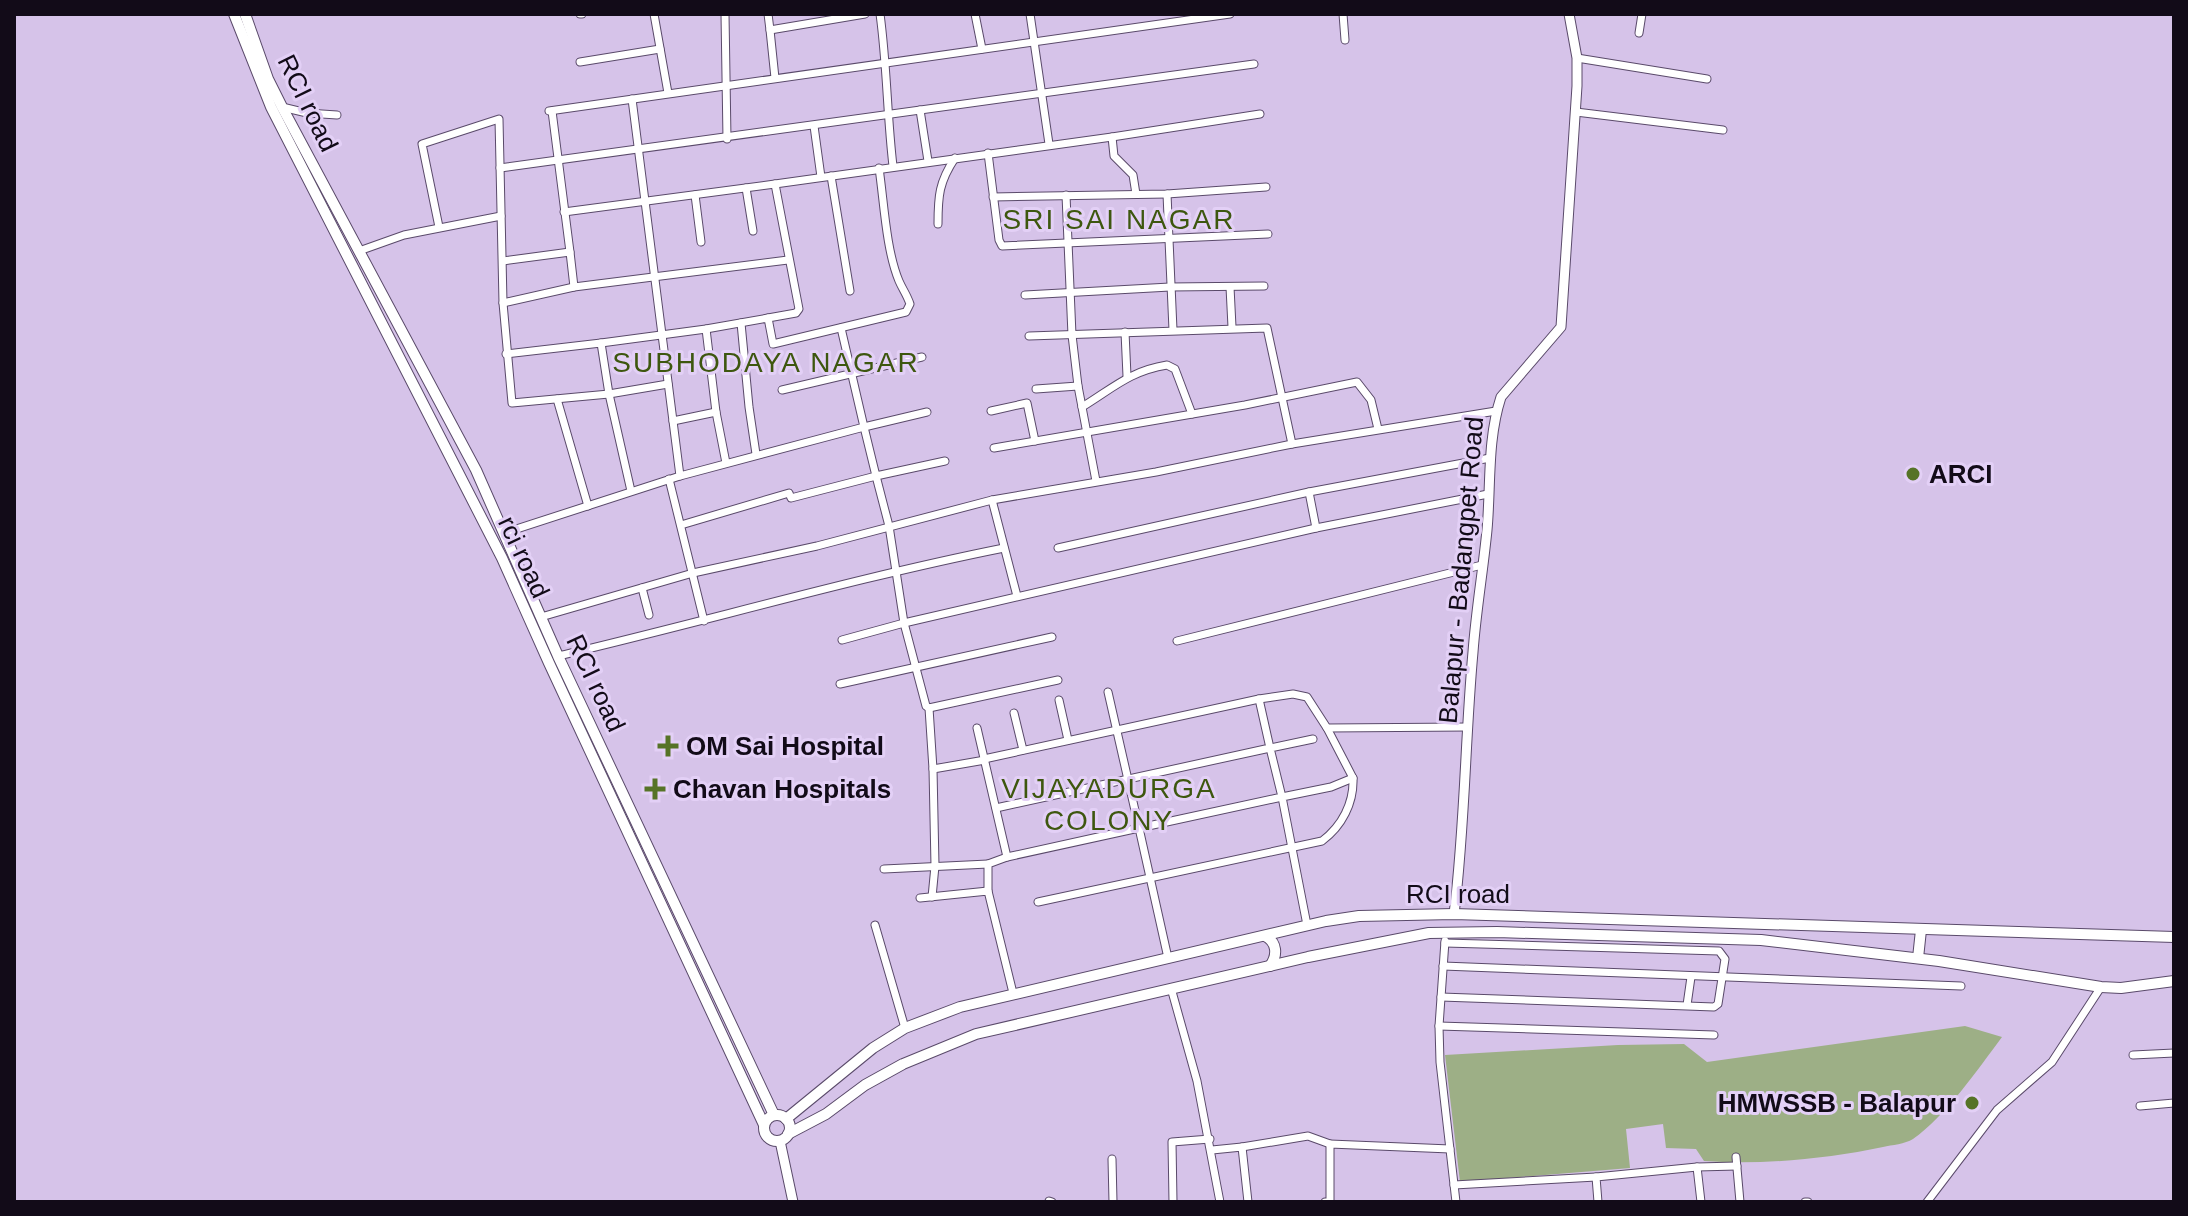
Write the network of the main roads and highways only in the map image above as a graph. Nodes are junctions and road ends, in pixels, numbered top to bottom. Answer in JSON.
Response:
{"nodes":[{"id":1,"x":234,"y":14,"type":"edge"},
{"id":2,"x":245,"y":14,"type":"edge"},
{"id":3,"x":379,"y":287,"type":"junction"},
{"id":4,"x":366,"y":295,"type":"junction"},
{"id":5,"x":568,"y":692,"type":"junction"},
{"id":6,"x":1921,"y":930,"type":"junction"},
{"id":7,"x":1282,"y":931,"type":"junction"},
{"id":8,"x":1265,"y":936,"type":"junction"},
{"id":9,"x":2174,"y":937,"type":"edge"},
{"id":10,"x":1918,"y":958,"type":"junction"},
{"id":11,"x":1290,"y":961,"type":"junction"},
{"id":12,"x":1270,"y":966,"type":"junction"},
{"id":13,"x":2174,"y":981,"type":"edge"},
{"id":14,"x":774,"y":1115,"type":"junction"},
{"id":15,"x":786,"y":1119,"type":"junction"},
{"id":16,"x":764,"y":1125,"type":"junction"},
{"id":17,"x":784,"y":1137,"type":"junction"}],
"edges":[{"from":1,"to":4,"type":"main road","name":"rci road"},
{"from":2,"to":3,"type":"main road","name":"RCI road"},
{"from":3,"to":4,"type":"main road"},
{"from":3,"to":5,"type":"main road","name":"RCI road"},
{"from":4,"to":5,"type":"main road","name":"rci road"},
{"from":5,"to":14,"type":"main road","name":"RCI road"},
{"from":5,"to":16,"type":"main road","name":"rci road"},
{"from":6,"to":7,"type":"main road","name":"RCI road"},
{"from":6,"to":9,"type":"main road","name":"RCI road"},
{"from":6,"to":10,"type":"main road"},
{"from":7,"to":8,"type":"main road","name":"RCI road"},
{"from":7,"to":11,"type":"main road"},
{"from":8,"to":12,"type":"main road"},
{"from":8,"to":15,"type":"main road","name":"RCI road"},
{"from":10,"to":11,"type":"main road"},
{"from":10,"to":13,"type":"main road"},
{"from":11,"to":12,"type":"main road"},
{"from":12,"to":17,"type":"main road"},
{"from":14,"to":15,"type":"main road"},
{"from":14,"to":16,"type":"main road"},
{"from":15,"to":17,"type":"main road"},
{"from":16,"to":17,"type":"main road"}]}
